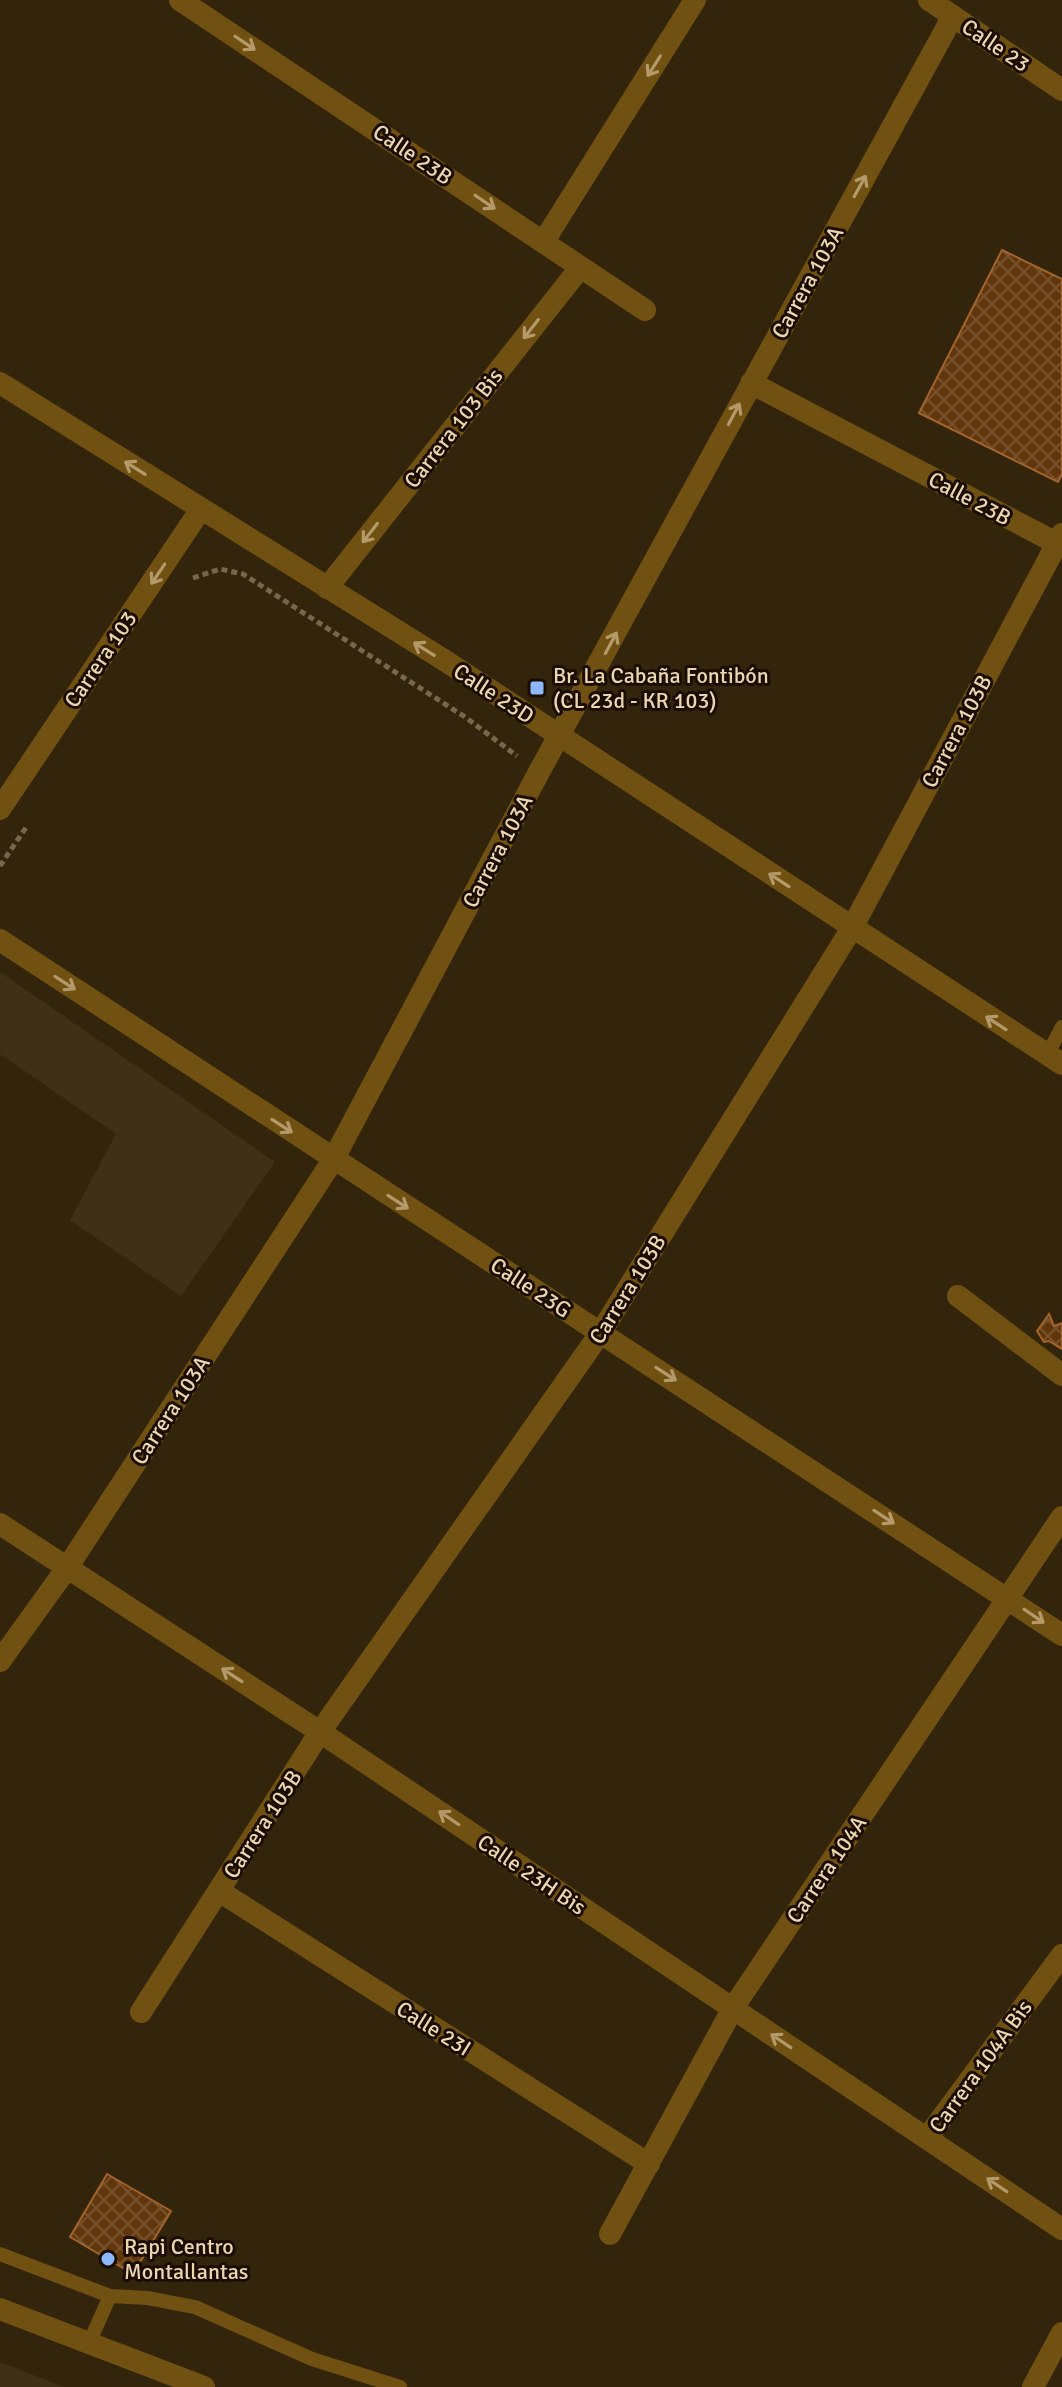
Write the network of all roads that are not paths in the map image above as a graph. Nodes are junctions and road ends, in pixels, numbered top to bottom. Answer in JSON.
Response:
{"nodes":[{"id":1,"x":180,"y":0,"type":"edge"},
{"id":2,"x":695,"y":0,"type":"edge"},
{"id":3,"x":929,"y":0,"type":"edge"},
{"id":4,"x":953,"y":16,"type":"junction"},
{"id":5,"x":1062,"y":90,"type":"edge"},
{"id":6,"x":544,"y":241,"type":"junction"},
{"id":7,"x":580,"y":268,"type":"junction"},
{"id":8,"x":645,"y":310,"type":"dead end"},
{"id":9,"x":0,"y":383,"type":"edge"},
{"id":10,"x":751,"y":383,"type":"junction"},
{"id":11,"x":201,"y":509,"type":"junction"},
{"id":12,"x":1060,"y":541,"type":"edge"},
{"id":13,"x":327,"y":588,"type":"junction"},
{"id":14,"x":561,"y":736,"type":"junction"},
{"id":15,"x":0,"y":809,"type":"edge"},
{"id":16,"x":852,"y":928,"type":"junction"},
{"id":17,"x":0,"y":940,"type":"edge"},
{"id":18,"x":1062,"y":1027,"type":"edge"},
{"id":19,"x":1054,"y":1060,"type":"edge"},
{"id":20,"x":333,"y":1160,"type":"junction"},
{"id":21,"x":958,"y":1296,"type":"dead end"},
{"id":22,"x":601,"y":1332,"type":"junction"},
{"id":23,"x":1062,"y":1375,"type":"edge"},
{"id":24,"x":1062,"y":1517,"type":"edge"},
{"id":25,"x":0,"y":1524,"type":"edge"},
{"id":26,"x":67,"y":1568,"type":"junction"},
{"id":27,"x":1007,"y":1597,"type":"junction"},
{"id":28,"x":1062,"y":1635,"type":"edge"},
{"id":29,"x":0,"y":1661,"type":"edge"},
{"id":30,"x":320,"y":1732,"type":"junction"},
{"id":31,"x":219,"y":1891,"type":"junction"},
{"id":32,"x":1062,"y":1955,"type":"edge"},
{"id":33,"x":733,"y":2008,"type":"junction"},
{"id":34,"x":141,"y":2012,"type":"dead end"},
{"id":35,"x":927,"y":2138,"type":"junction"},
{"id":36,"x":649,"y":2164,"type":"junction"},
{"id":37,"x":1062,"y":2229,"type":"edge"},
{"id":38,"x":610,"y":2234,"type":"dead end"},
{"id":39,"x":0,"y":2254,"type":"edge"},
{"id":40,"x":110,"y":2296,"type":"junction"},
{"id":41,"x":0,"y":2309,"type":"edge"},
{"id":42,"x":1062,"y":2333,"type":"edge"},
{"id":43,"x":89,"y":2343,"type":"junction"},
{"id":44,"x":204,"y":2387,"type":"edge"},
{"id":45,"x":400,"y":2387,"type":"edge"},
{"id":46,"x":1033,"y":2387,"type":"edge"}],
"edges":[{"from":1,"to":6,"type":"street","name":"Calle 23B","one_way":true},
{"from":2,"to":6,"type":"street","one_way":true},
{"from":3,"to":4,"type":"street","name":"Calle 23"},
{"from":4,"to":5,"type":"street","name":"Calle 23"},
{"from":10,"to":4,"type":"street","name":"Carrera 103A","one_way":true},
{"from":6,"to":7,"type":"street","name":"Calle 23B"},
{"from":7,"to":8,"type":"street","name":"Calle 23B"},
{"from":7,"to":13,"type":"street","name":"Carrera 103 Bis","one_way":true},
{"from":11,"to":9,"type":"street","name":"Calle 23D","one_way":true},
{"from":10,"to":12,"type":"street","name":"Calle 23B"},
{"from":14,"to":10,"type":"street","name":"Carrera 103A","one_way":true},
{"from":11,"to":13,"type":"street","name":"Calle 23D"},
{"from":11,"to":15,"type":"street","name":"Carrera 103","one_way":true},
{"from":12,"to":16,"type":"street","name":"Carrera 103B"},
{"from":14,"to":13,"type":"street","name":"Calle 23D","one_way":true},
{"from":16,"to":14,"type":"street","name":"Calle 23D","one_way":true},
{"from":14,"to":20,"type":"street","name":"Carrera 103A"},
{"from":19,"to":16,"type":"street","name":"Calle 23D","one_way":true},
{"from":16,"to":22,"type":"street","name":"Carrera 103B"},
{"from":17,"to":20,"type":"street","name":"Calle 23G","one_way":true},
{"from":18,"to":19,"type":"lane"},
{"from":20,"to":22,"type":"street","name":"Calle 23G","one_way":true},
{"from":20,"to":26,"type":"street","name":"Carrera 103A"},
{"from":21,"to":23,"type":"street"},
{"from":22,"to":27,"type":"street","name":"Calle 23G","one_way":true},
{"from":22,"to":30,"type":"street","name":"Carrera 103B"},
{"from":24,"to":27,"type":"street","name":"Carrera 104A"},
{"from":25,"to":26,"type":"street","name":"Calle 23H Bis"},
{"from":26,"to":29,"type":"street","name":"Carrera 103A"},
{"from":30,"to":26,"type":"street","name":"Calle 23H Bis","one_way":true},
{"from":27,"to":28,"type":"street","name":"Calle 23G","one_way":true},
{"from":27,"to":33,"type":"street","name":"Carrera 104A"},
{"from":30,"to":31,"type":"street","name":"Carrera 103B"},
{"from":33,"to":30,"type":"street","name":"Calle 23H Bis","one_way":true},
{"from":31,"to":34,"type":"street","name":"Carrera 103B"},
{"from":31,"to":36,"type":"street","name":"Calle 23I"},
{"from":32,"to":35,"type":"street","name":"Carrera 104A Bis"},
{"from":35,"to":33,"type":"street","name":"Calle 23H Bis","one_way":true},
{"from":33,"to":36,"type":"street","name":"Carrera 104A"},
{"from":37,"to":35,"type":"street","name":"Calle 23H Bis","one_way":true},
{"from":36,"to":38,"type":"street","name":"Carrera 104A"},
{"from":39,"to":40,"type":"lane"},
{"from":40,"to":43,"type":"lane"},
{"from":40,"to":45,"type":"lane"},
{"from":41,"to":43,"type":"street"},
{"from":42,"to":46,"type":"street"},
{"from":43,"to":44,"type":"street"}]}
